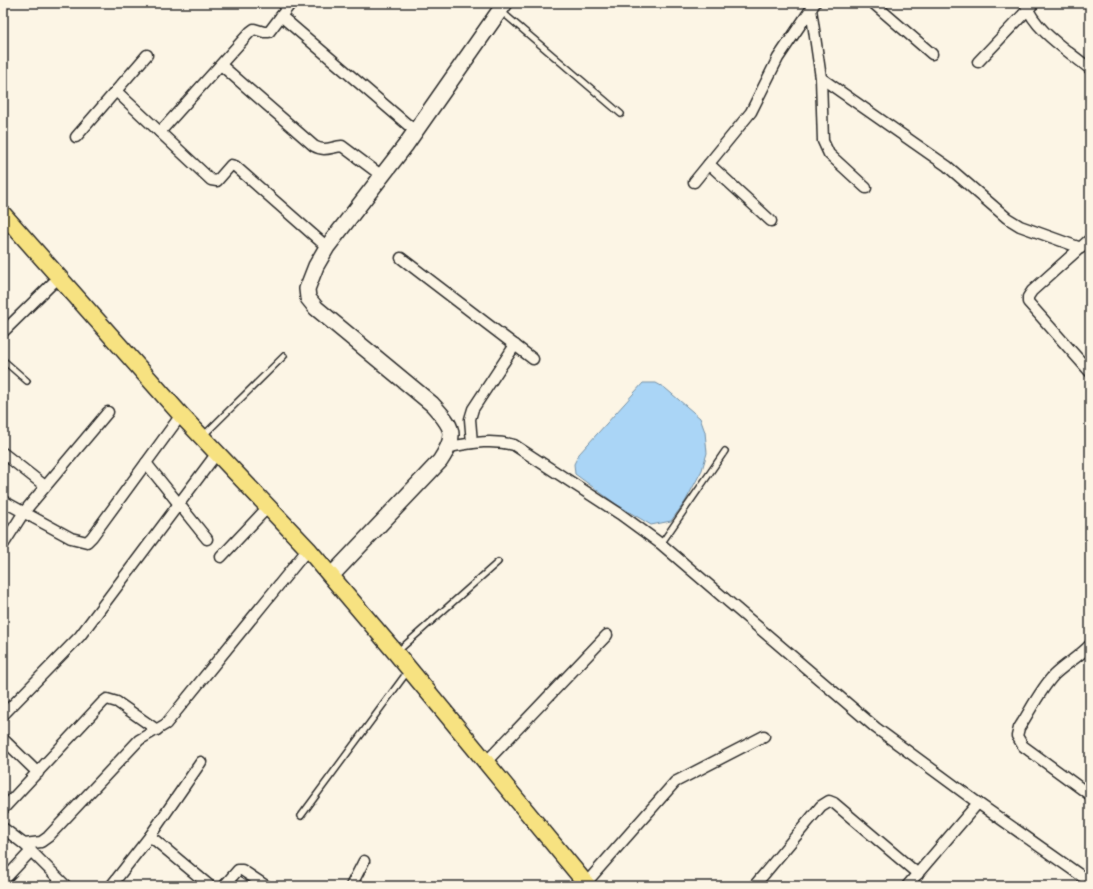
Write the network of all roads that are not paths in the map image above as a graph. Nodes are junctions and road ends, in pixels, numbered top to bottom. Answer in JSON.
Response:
{"nodes":[{"id":1,"x":291,"y":3,"type":"edge"},
{"id":2,"x":873,"y":3,"type":"edge"},
{"id":3,"x":1029,"y":5,"type":"edge"},
{"id":4,"x":813,"y":6,"type":"edge"},
{"id":5,"x":502,"y":7,"type":"edge"},
{"id":6,"x":281,"y":16,"type":"junction"},
{"id":7,"x":932,"y":54,"type":"dead end"},
{"id":8,"x":147,"y":55,"type":"dead end"},
{"id":9,"x":978,"y":62,"type":"dead end"},
{"id":10,"x":221,"y":65,"type":"junction"},
{"id":11,"x":1090,"y":69,"type":"edge"},
{"id":12,"x":822,"y":78,"type":"junction"},
{"id":13,"x":116,"y":91,"type":"junction"},
{"id":14,"x":621,"y":114,"type":"dead end"},
{"id":15,"x":415,"y":131,"type":"junction"},
{"id":16,"x":160,"y":132,"type":"junction"},
{"id":17,"x":76,"y":137,"type":"dead end"},
{"id":18,"x":709,"y":164,"type":"junction"},
{"id":19,"x":382,"y":176,"type":"junction"},
{"id":20,"x":694,"y":182,"type":"dead end"},
{"id":21,"x":866,"y":188,"type":"dead end"},
{"id":22,"x":3,"y":214,"type":"edge"},
{"id":23,"x":771,"y":221,"type":"dead end"},
{"id":24,"x":1090,"y":239,"type":"edge"},
{"id":25,"x":327,"y":247,"type":"junction"},
{"id":26,"x":1081,"y":248,"type":"junction"},
{"id":27,"x":401,"y":258,"type":"dead end"},
{"id":28,"x":59,"y":277,"type":"junction"},
{"id":29,"x":3,"y":332,"type":"edge"},
{"id":30,"x":515,"y":345,"type":"junction"},
{"id":31,"x":284,"y":356,"type":"dead end"},
{"id":32,"x":533,"y":359,"type":"dead end"},
{"id":33,"x":3,"y":360,"type":"edge"},
{"id":34,"x":1090,"y":372,"type":"edge"},
{"id":35,"x":27,"y":381,"type":"dead end"},
{"id":36,"x":108,"y":412,"type":"dead end"},
{"id":37,"x":181,"y":415,"type":"junction"},
{"id":38,"x":202,"y":437,"type":"junction"},
{"id":39,"x":472,"y":443,"type":"junction"},
{"id":40,"x":449,"y":447,"type":"junction"},
{"id":41,"x":725,"y":451,"type":"dead end"},
{"id":42,"x":3,"y":453,"type":"edge"},
{"id":43,"x":217,"y":453,"type":"junction"},
{"id":44,"x":146,"y":463,"type":"junction"},
{"id":45,"x":45,"y":486,"type":"junction"},
{"id":46,"x":3,"y":501,"type":"edge"},
{"id":47,"x":179,"y":504,"type":"junction"},
{"id":48,"x":268,"y":507,"type":"junction"},
{"id":49,"x":24,"y":512,"type":"junction"},
{"id":50,"x":207,"y":539,"type":"dead end"},
{"id":51,"x":662,"y":544,"type":"junction"},
{"id":52,"x":3,"y":545,"type":"edge"},
{"id":53,"x":308,"y":549,"type":"junction"},
{"id":54,"x":221,"y":557,"type":"dead end"},
{"id":55,"x":498,"y":562,"type":"dead end"},
{"id":56,"x":330,"y":576,"type":"junction"},
{"id":57,"x":607,"y":635,"type":"dead end"},
{"id":58,"x":1090,"y":645,"type":"edge"},
{"id":59,"x":396,"y":653,"type":"junction"},
{"id":60,"x":409,"y":669,"type":"junction"},
{"id":61,"x":3,"y":715,"type":"edge"},
{"id":62,"x":157,"y":730,"type":"junction"},
{"id":63,"x":764,"y":736,"type":"dead end"},
{"id":64,"x":3,"y":739,"type":"edge"},
{"id":65,"x":201,"y":762,"type":"dead end"},
{"id":66,"x":486,"y":762,"type":"junction"},
{"id":67,"x":38,"y":773,"type":"junction"},
{"id":68,"x":1090,"y":795,"type":"edge"},
{"id":69,"x":978,"y":803,"type":"junction"},
{"id":70,"x":3,"y":809,"type":"edge"},
{"id":71,"x":301,"y":816,"type":"dead end"},
{"id":72,"x":3,"y":828,"type":"edge"},
{"id":73,"x":150,"y":836,"type":"junction"},
{"id":74,"x":28,"y":847,"type":"junction"},
{"id":75,"x":364,"y":861,"type":"dead end"},
{"id":76,"x":918,"y":874,"type":"junction"},
{"id":77,"x":3,"y":880,"type":"edge"},
{"id":78,"x":1090,"y":882,"type":"edge"},
{"id":79,"x":587,"y":884,"type":"edge"},
{"id":80,"x":755,"y":885,"type":"dead end"},
{"id":81,"x":66,"y":886,"type":"edge"},
{"id":82,"x":110,"y":886,"type":"edge"},
{"id":83,"x":210,"y":886,"type":"edge"},
{"id":84,"x":224,"y":886,"type":"edge"},
{"id":85,"x":266,"y":886,"type":"edge"},
{"id":86,"x":351,"y":886,"type":"edge"},
{"id":87,"x":907,"y":886,"type":"edge"}],
"edges":[{"from":1,"to":6,"type":"street"},
{"from":2,"to":7,"type":"street"},
{"from":3,"to":9,"type":"street"},
{"from":3,"to":11,"type":"street"},
{"from":4,"to":12,"type":"street"},
{"from":4,"to":18,"type":"street"},
{"from":5,"to":14,"type":"lane"},
{"from":5,"to":15,"type":"main road"},
{"from":6,"to":10,"type":"street"},
{"from":6,"to":15,"type":"street"},
{"from":8,"to":13,"type":"street"},
{"from":10,"to":16,"type":"street"},
{"from":10,"to":19,"type":"street"},
{"from":12,"to":21,"type":"street"},
{"from":12,"to":26,"type":"street"},
{"from":13,"to":16,"type":"street"},
{"from":13,"to":17,"type":"street"},
{"from":15,"to":19,"type":"main road"},
{"from":16,"to":25,"type":"street"},
{"from":18,"to":20,"type":"street"},
{"from":18,"to":23,"type":"street"},
{"from":19,"to":25,"type":"main road"},
{"from":22,"to":28,"type":"main road"},
{"from":24,"to":26,"type":"street"},
{"from":25,"to":40,"type":"main road"},
{"from":26,"to":34,"type":"street"},
{"from":27,"to":30,"type":"street"},
{"from":28,"to":29,"type":"street"},
{"from":28,"to":37,"type":"main road"},
{"from":30,"to":32,"type":"street"},
{"from":30,"to":39,"type":"street"},
{"from":31,"to":38,"type":"lane"},
{"from":33,"to":35,"type":"lane"},
{"from":36,"to":45,"type":"street"},
{"from":37,"to":38,"type":"main road"},
{"from":37,"to":44,"type":"street"},
{"from":38,"to":43,"type":"main road"},
{"from":39,"to":40,"type":"street"},
{"from":39,"to":51,"type":"street"},
{"from":40,"to":56,"type":"main road"},
{"from":41,"to":51,"type":"lane"},
{"from":42,"to":45,"type":"street"},
{"from":43,"to":47,"type":"street"},
{"from":43,"to":48,"type":"main road"},
{"from":44,"to":47,"type":"street"},
{"from":44,"to":49,"type":"street"},
{"from":45,"to":49,"type":"street"},
{"from":46,"to":49,"type":"street"},
{"from":47,"to":50,"type":"street"},
{"from":47,"to":61,"type":"street"},
{"from":48,"to":53,"type":"main road"},
{"from":48,"to":54,"type":"street"},
{"from":49,"to":52,"type":"street"},
{"from":51,"to":69,"type":"street"},
{"from":53,"to":56,"type":"main road"},
{"from":53,"to":62,"type":"street"},
{"from":55,"to":59,"type":"lane"},
{"from":56,"to":59,"type":"main road"},
{"from":57,"to":66,"type":"street"},
{"from":58,"to":68,"type":"street"},
{"from":59,"to":60,"type":"main road"},
{"from":60,"to":66,"type":"main road"},
{"from":60,"to":71,"type":"lane"},
{"from":62,"to":67,"type":"street"},
{"from":62,"to":74,"type":"street"},
{"from":63,"to":79,"type":"street"},
{"from":64,"to":67,"type":"street"},
{"from":65,"to":73,"type":"street"},
{"from":66,"to":79,"type":"main road"},
{"from":67,"to":70,"type":"street"},
{"from":69,"to":76,"type":"street"},
{"from":69,"to":78,"type":"street"},
{"from":72,"to":74,"type":"street"},
{"from":73,"to":82,"type":"street"},
{"from":73,"to":83,"type":"street"},
{"from":74,"to":77,"type":"street"},
{"from":74,"to":81,"type":"street"},
{"from":75,"to":86,"type":"street"},
{"from":76,"to":80,"type":"street"},
{"from":76,"to":87,"type":"street"},
{"from":84,"to":85,"type":"street"}]}
